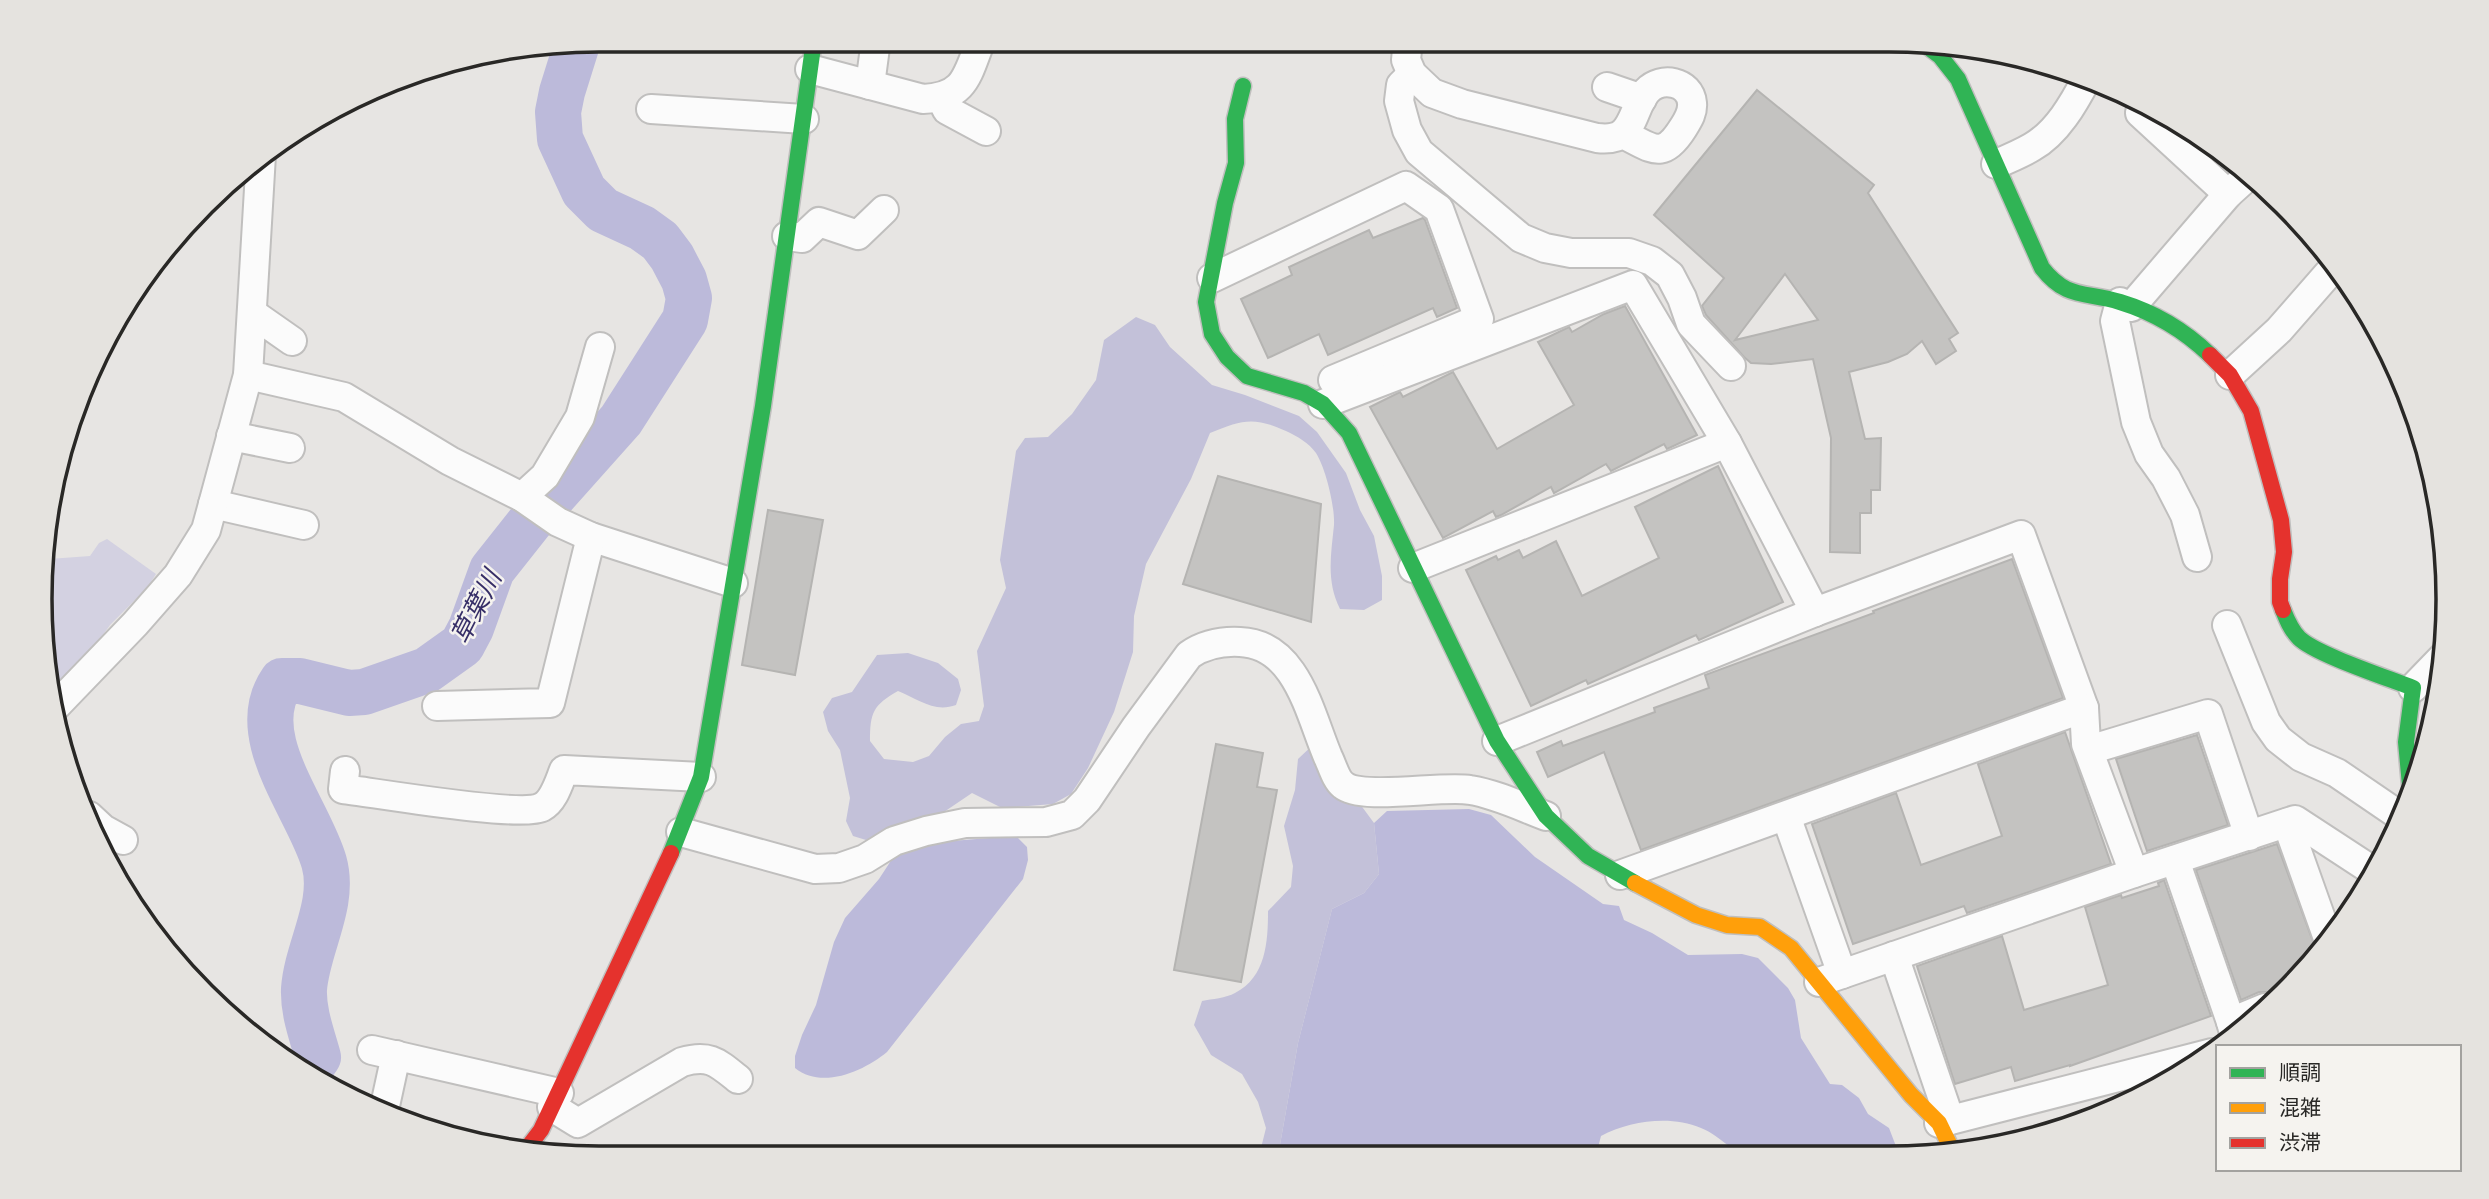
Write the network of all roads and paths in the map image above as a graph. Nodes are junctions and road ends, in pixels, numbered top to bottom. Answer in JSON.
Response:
{"nodes":[{"id":1,"x":812,"y":52,"type":"edge"},
{"id":2,"x":874,"y":52,"type":"edge"},
{"id":3,"x":976,"y":52,"type":"edge"},
{"id":4,"x":1407,"y":52,"type":"edge"},
{"id":5,"x":1940,"y":55,"type":"edge"},
{"id":6,"x":810,"y":69,"type":"junction"},
{"id":7,"x":1412,"y":74,"type":"junction"},
{"id":8,"x":870,"y":85,"type":"junction"},
{"id":9,"x":1243,"y":86,"type":"dead end"},
{"id":10,"x":1607,"y":87,"type":"dead end"},
{"id":11,"x":2082,"y":88,"type":"edge"},
{"id":12,"x":941,"y":98,"type":"junction"},
{"id":13,"x":1642,"y":99,"type":"junction"},
{"id":14,"x":651,"y":109,"type":"dead end"},
{"id":15,"x":2142,"y":115,"type":"edge"},
{"id":16,"x":804,"y":119,"type":"junction"},
{"id":17,"x":986,"y":131,"type":"dead end"},
{"id":18,"x":1622,"y":134,"type":"junction"},
{"id":19,"x":1996,"y":164,"type":"junction"},
{"id":20,"x":260,"y":171,"type":"edge"},
{"id":21,"x":2242,"y":182,"type":"edge"},
{"id":22,"x":2228,"y":194,"type":"junction"},
{"id":23,"x":884,"y":209,"type":"dead end"},
{"id":24,"x":788,"y":236,"type":"junction"},
{"id":25,"x":2328,"y":274,"type":"dead end"},
{"id":26,"x":1212,"y":278,"type":"junction"},
{"id":27,"x":2126,"y":304,"type":"junction"},
{"id":28,"x":252,"y":313,"type":"junction"},
{"id":29,"x":292,"y":341,"type":"dead end"},
{"id":30,"x":600,"y":347,"type":"dead end"},
{"id":31,"x":1731,"y":366,"type":"dead end"},
{"id":32,"x":248,"y":375,"type":"junction"},
{"id":33,"x":2230,"y":375,"type":"junction"},
{"id":34,"x":1328,"y":392,"type":"junction"},
{"id":35,"x":231,"y":436,"type":"junction"},
{"id":36,"x":1727,"y":443,"type":"junction"},
{"id":37,"x":290,"y":449,"type":"dead end"},
{"id":38,"x":527,"y":500,"type":"junction"},
{"id":39,"x":213,"y":503,"type":"junction"},
{"id":40,"x":304,"y":525,"type":"dead end"},
{"id":41,"x":591,"y":537,"type":"junction"},
{"id":42,"x":2197,"y":557,"type":"dead end"},
{"id":43,"x":1413,"y":568,"type":"junction"},
{"id":44,"x":733,"y":583,"type":"junction"},
{"id":45,"x":1815,"y":612,"type":"junction"},
{"id":46,"x":2227,"y":625,"type":"dead end"},
{"id":47,"x":2432,"y":668,"type":"edge"},
{"id":48,"x":2413,"y":688,"type":"junction"},
{"id":49,"x":62,"y":700,"type":"edge"},
{"id":50,"x":437,"y":706,"type":"dead end"},
{"id":51,"x":2084,"y":708,"type":"junction"},
{"id":52,"x":1497,"y":741,"type":"junction"},
{"id":53,"x":2089,"y":750,"type":"junction"},
{"id":54,"x":345,"y":771,"type":"dead end"},
{"id":55,"x":2408,"y":771,"type":"edge"},
{"id":56,"x":701,"y":777,"type":"junction"},
{"id":57,"x":2394,"y":812,"type":"edge"},
{"id":58,"x":1546,"y":816,"type":"junction"},
{"id":59,"x":1786,"y":816,"type":"junction"},
{"id":60,"x":2287,"y":823,"type":"junction"},
{"id":61,"x":104,"y":829,"type":"edge"},
{"id":62,"x":681,"y":832,"type":"junction"},
{"id":63,"x":2249,"y":836,"type":"junction"},
{"id":64,"x":123,"y":840,"type":"dead end"},
{"id":65,"x":2175,"y":860,"type":"junction"},
{"id":66,"x":2366,"y":867,"type":"edge"},
{"id":67,"x":2134,"y":873,"type":"junction"},
{"id":68,"x":1620,"y":875,"type":"junction"},
{"id":69,"x":2325,"y":929,"type":"edge"},
{"id":70,"x":1894,"y":956,"type":"junction"},
{"id":71,"x":1830,"y":978,"type":"junction"},
{"id":72,"x":2231,"y":1026,"type":"edge"},
{"id":73,"x":2174,"y":1066,"type":"edge"},
{"id":74,"x":738,"y":1079,"type":"dead end"},
{"id":75,"x":555,"y":1100,"type":"junction"},
{"id":76,"x":383,"y":1102,"type":"edge"},
{"id":77,"x":1946,"y":1138,"type":"edge"},
{"id":78,"x":532,"y":1142,"type":"edge"}],
"edges":[{"from":1,"to":6,"type":"street"},
{"from":2,"to":8,"type":"street"},
{"from":3,"to":12,"type":"street"},
{"from":4,"to":7,"type":"street"},
{"from":5,"to":19,"type":"street"},
{"from":6,"to":8,"type":"street"},
{"from":6,"to":16,"type":"street"},
{"from":7,"to":18,"type":"street"},
{"from":7,"to":31,"type":"street"},
{"from":8,"to":12,"type":"street"},
{"from":9,"to":26,"type":"street"},
{"from":10,"to":13,"type":"street"},
{"from":11,"to":19,"type":"street"},
{"from":12,"to":17,"type":"street"},
{"from":13,"to":18,"type":"street"},
{"from":13,"to":18,"type":"street"},
{"from":14,"to":16,"type":"street"},
{"from":15,"to":22,"type":"street"},
{"from":16,"to":24,"type":"street"},
{"from":19,"to":27,"type":"street"},
{"from":20,"to":28,"type":"street"},
{"from":21,"to":22,"type":"street"},
{"from":22,"to":27,"type":"street"},
{"from":23,"to":24,"type":"street"},
{"from":24,"to":44,"type":"street"},
{"from":25,"to":33,"type":"street"},
{"from":26,"to":34,"type":"street"},
{"from":26,"to":34,"type":"street"},
{"from":27,"to":33,"type":"street"},
{"from":27,"to":42,"type":"street"},
{"from":28,"to":29,"type":"street"},
{"from":28,"to":32,"type":"street"},
{"from":30,"to":38,"type":"street"},
{"from":32,"to":35,"type":"street"},
{"from":32,"to":38,"type":"street"},
{"from":33,"to":48,"type":"street"},
{"from":34,"to":36,"type":"street"},
{"from":34,"to":43,"type":"street"},
{"from":35,"to":37,"type":"street"},
{"from":35,"to":39,"type":"street"},
{"from":36,"to":43,"type":"street"},
{"from":36,"to":45,"type":"street"},
{"from":38,"to":41,"type":"street"},
{"from":39,"to":40,"type":"street"},
{"from":39,"to":49,"type":"street"},
{"from":41,"to":44,"type":"street"},
{"from":41,"to":50,"type":"street"},
{"from":43,"to":52,"type":"street"},
{"from":44,"to":56,"type":"street"},
{"from":45,"to":51,"type":"street"},
{"from":45,"to":52,"type":"street"},
{"from":46,"to":57,"type":"street"},
{"from":47,"to":48,"type":"street"},
{"from":48,"to":55,"type":"street"},
{"from":51,"to":53,"type":"street"},
{"from":51,"to":59,"type":"street"},
{"from":52,"to":58,"type":"street"},
{"from":53,"to":63,"type":"street"},
{"from":53,"to":67,"type":"street"},
{"from":54,"to":56,"type":"street"},
{"from":56,"to":62,"type":"street"},
{"from":58,"to":62,"type":"street"},
{"from":58,"to":68,"type":"street"},
{"from":59,"to":68,"type":"street"},
{"from":59,"to":71,"type":"street"},
{"from":60,"to":63,"type":"street"},
{"from":60,"to":66,"type":"street"},
{"from":60,"to":69,"type":"street"},
{"from":61,"to":64,"type":"street"},
{"from":62,"to":75,"type":"street"},
{"from":63,"to":65,"type":"street"},
{"from":65,"to":67,"type":"street"},
{"from":65,"to":72,"type":"street"},
{"from":67,"to":70,"type":"street"},
{"from":68,"to":71,"type":"street"},
{"from":70,"to":71,"type":"street"},
{"from":70,"to":77,"type":"street"},
{"from":71,"to":77,"type":"street"},
{"from":73,"to":77,"type":"street"},
{"from":74,"to":75,"type":"street"},
{"from":75,"to":76,"type":"street"},
{"from":75,"to":78,"type":"street"}]}
